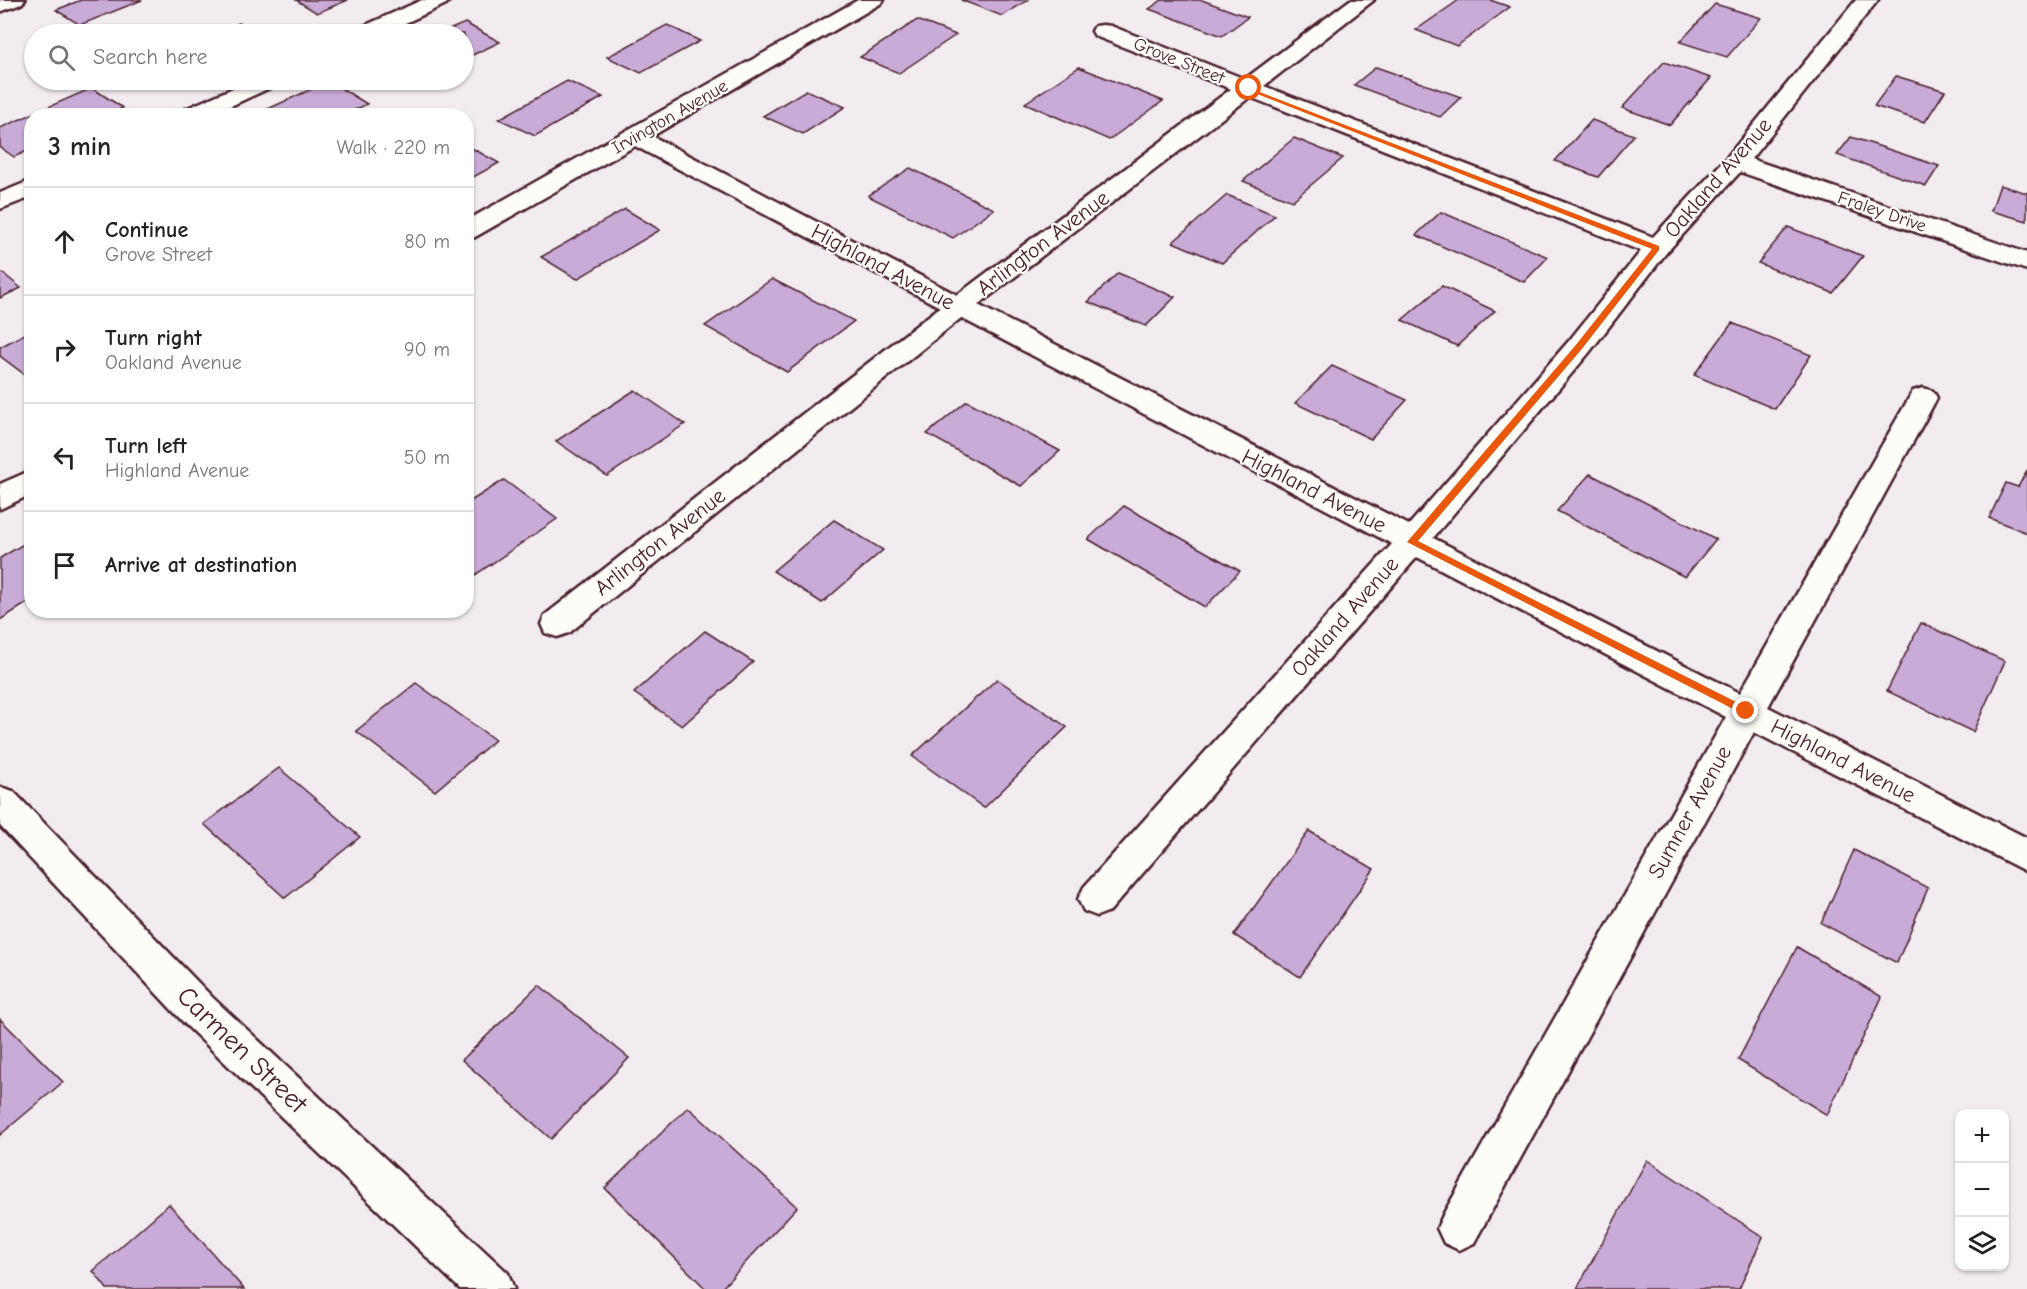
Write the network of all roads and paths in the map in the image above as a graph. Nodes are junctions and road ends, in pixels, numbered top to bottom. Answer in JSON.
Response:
{"nodes":[{"id":1,"x":14,"y":0,"type":"edge"},
{"id":2,"x":439,"y":0,"type":"edge"},
{"id":3,"x":873,"y":0,"type":"edge"},
{"id":4,"x":1363,"y":0,"type":"edge"},
{"id":5,"x":1867,"y":0,"type":"edge"},
{"id":6,"x":0,"y":6,"type":"edge"},
{"id":7,"x":387,"y":24,"type":"edge"},
{"id":8,"x":1103,"y":31,"type":"dead end"},
{"id":9,"x":1249,"y":88,"type":"junction"},
{"id":10,"x":246,"y":90,"type":"edge"},
{"id":11,"x":207,"y":108,"type":"edge"},
{"id":12,"x":636,"y":137,"type":"junction"},
{"id":13,"x":1736,"y":162,"type":"junction"},
{"id":14,"x":474,"y":228,"type":"edge"},
{"id":15,"x":1657,"y":248,"type":"junction"},
{"id":16,"x":2027,"y":262,"type":"edge"},
{"id":17,"x":958,"y":307,"type":"junction"},
{"id":18,"x":1923,"y":398,"type":"dead end"},
{"id":19,"x":24,"y":484,"type":"edge"},
{"id":20,"x":0,"y":498,"type":"edge"},
{"id":21,"x":1412,"y":542,"type":"junction"},
{"id":22,"x":557,"y":624,"type":"dead end"},
{"id":23,"x":1746,"y":711,"type":"junction"},
{"id":24,"x":0,"y":802,"type":"edge"},
{"id":25,"x":2027,"y":856,"type":"edge"},
{"id":26,"x":1097,"y":899,"type":"dead end"},
{"id":27,"x":1460,"y":1228,"type":"dead end"},
{"id":28,"x":492,"y":1289,"type":"edge"}],
"edges":[{"from":1,"to":6,"type":"street"},
{"from":2,"to":7,"type":"street"},
{"from":3,"to":12,"type":"street","name":"Irvington Avenue"},
{"from":4,"to":9,"type":"street","name":"Arlington Avenue"},
{"from":5,"to":13,"type":"street","name":"Oakland Avenue"},
{"from":8,"to":9,"type":"street","name":"Grove Street"},
{"from":9,"to":15,"type":"street","name":"Grove Street"},
{"from":9,"to":17,"type":"street","name":"Arlington Avenue"},
{"from":10,"to":11,"type":"street"},
{"from":12,"to":14,"type":"street","name":"Irvington Avenue"},
{"from":12,"to":17,"type":"street","name":"Highland Avenue"},
{"from":13,"to":15,"type":"street","name":"Oakland Avenue"},
{"from":13,"to":16,"type":"street","name":"Fraley Drive"},
{"from":15,"to":21,"type":"street","name":"Oakland Avenue"},
{"from":17,"to":21,"type":"street","name":"Highland Avenue"},
{"from":17,"to":22,"type":"street","name":"Arlington Avenue"},
{"from":18,"to":23,"type":"street","name":"Sumner Avenue"},
{"from":19,"to":20,"type":"street"},
{"from":21,"to":23,"type":"street","name":"Highland Avenue"},
{"from":21,"to":26,"type":"street","name":"Oakland Avenue"},
{"from":23,"to":25,"type":"street","name":"Highland Avenue"},
{"from":23,"to":27,"type":"street","name":"Sumner Avenue"},
{"from":24,"to":28,"type":"street","name":"Carmen Street"}]}
